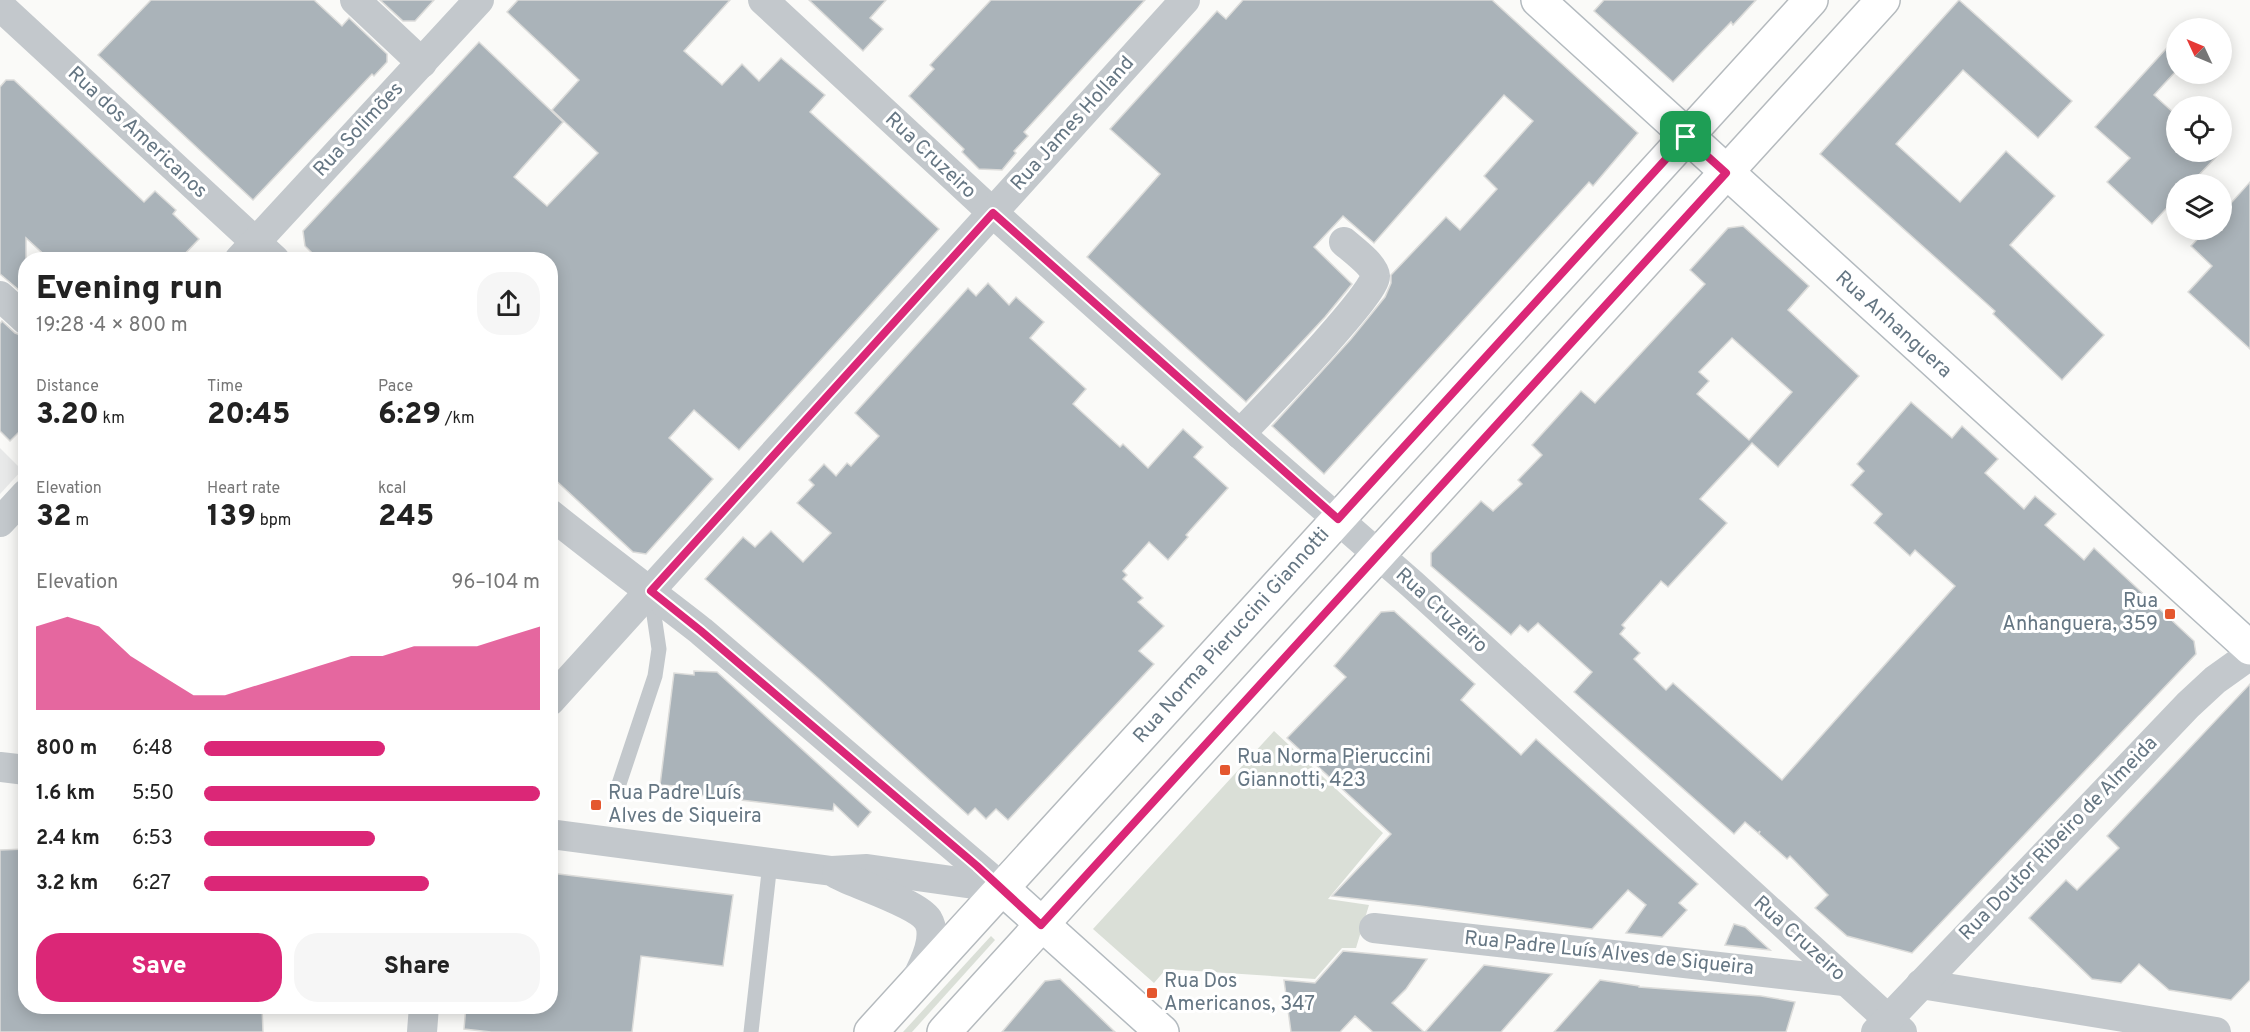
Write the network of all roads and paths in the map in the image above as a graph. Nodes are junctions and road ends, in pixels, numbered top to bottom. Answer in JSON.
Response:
{"nodes":[{"id":1,"x":355,"y":0,"type":"edge"},
{"id":2,"x":479,"y":0,"type":"edge"},
{"id":3,"x":763,"y":0,"type":"edge"},
{"id":4,"x":1185,"y":0,"type":"edge"},
{"id":5,"x":1538,"y":0,"type":"edge"},
{"id":6,"x":1810,"y":0,"type":"edge"},
{"id":7,"x":1883,"y":0,"type":"edge"},
{"id":8,"x":0,"y":6,"type":"edge"},
{"id":9,"x":422,"y":63,"type":"junction"},
{"id":10,"x":1686,"y":137,"type":"junction"},
{"id":11,"x":1726,"y":173,"type":"junction"},
{"id":12,"x":993,"y":213,"type":"junction"},
{"id":13,"x":1344,"y":242,"type":"dead end"},
{"id":14,"x":255,"y":252,"type":"edge"},
{"id":15,"x":259,"y":252,"type":"edge"},
{"id":16,"x":0,"y":296,"type":"edge"},
{"id":17,"x":18,"y":313,"type":"edge"},
{"id":18,"x":1240,"y":434,"type":"junction"},
{"id":19,"x":18,"y":503,"type":"edge"},
{"id":20,"x":1338,"y":519,"type":"junction"},
{"id":21,"x":558,"y":520,"type":"edge"},
{"id":22,"x":0,"y":522,"type":"edge"},
{"id":23,"x":1378,"y":555,"type":"junction"},
{"id":24,"x":651,"y":591,"type":"junction"},
{"id":25,"x":2250,"y":648,"type":"edge"},
{"id":26,"x":2250,"y":655,"type":"edge"},
{"id":27,"x":558,"y":692,"type":"edge"},
{"id":28,"x":0,"y":767,"type":"edge"},
{"id":29,"x":18,"y":769,"type":"edge"},
{"id":30,"x":618,"y":787,"type":"dead end"},
{"id":31,"x":558,"y":835,"type":"edge"},
{"id":32,"x":770,"y":863,"type":"junction"},
{"id":33,"x":832,"y":871,"type":"junction"},
{"id":34,"x":1002,"y":888,"type":"junction"},
{"id":35,"x":1041,"y":925,"type":"junction"},
{"id":36,"x":1374,"y":928,"type":"dead end"},
{"id":37,"x":1844,"y":981,"type":"junction"},
{"id":38,"x":1921,"y":984,"type":"junction"},
{"id":39,"x":912,"y":987,"type":"junction"},
{"id":40,"x":423,"y":1014,"type":"edge"},
{"id":41,"x":1149,"y":1028,"type":"edge"},
{"id":42,"x":1889,"y":1028,"type":"edge"},
{"id":43,"x":422,"y":1032,"type":"edge"},
{"id":44,"x":751,"y":1032,"type":"edge"},
{"id":45,"x":871,"y":1032,"type":"edge"},
{"id":46,"x":944,"y":1032,"type":"edge"},
{"id":47,"x":2216,"y":1032,"type":"edge"}],
"edges":[{"from":1,"to":9,"type":"street"},
{"from":2,"to":9,"type":"street","name":"Rua Solimões"},
{"from":3,"to":12,"type":"street","name":"Rua Cruzeiro"},
{"from":4,"to":12,"type":"street","name":"Rua James Holland"},
{"from":5,"to":10,"type":"main road","name":"Rua Anhanguera"},
{"from":6,"to":10,"type":"main road","name":"Rua Norma Pieruccini Giannotti"},
{"from":7,"to":11,"type":"main road"},
{"from":8,"to":14,"type":"street","name":"Rua dos Americanos"},
{"from":9,"to":15,"type":"street","name":"Rua Solimões"},
{"from":10,"to":11,"type":"main road","name":"Rua Anhanguera"},
{"from":10,"to":20,"type":"main road","name":"Rua Norma Pieruccini Giannotti"},
{"from":11,"to":23,"type":"main road"},
{"from":11,"to":25,"type":"main road","name":"Rua Anhanguera"},
{"from":12,"to":18,"type":"street","name":"Rua Cruzeiro"},
{"from":12,"to":24,"type":"street","name":"Rua James Holland"},
{"from":13,"to":18,"type":"street"},
{"from":16,"to":17,"type":"street"},
{"from":18,"to":20,"type":"street","name":"Rua Cruzeiro"},
{"from":19,"to":22,"type":"street"},
{"from":20,"to":23,"type":"street","name":"Rua Cruzeiro"},
{"from":20,"to":34,"type":"main road","name":"Rua Norma Pieruccini Giannotti"},
{"from":21,"to":24,"type":"street"},
{"from":23,"to":35,"type":"main road"},
{"from":23,"to":37,"type":"street","name":"Rua Cruzeiro"},
{"from":24,"to":27,"type":"street","name":"Rua James Holland"},
{"from":24,"to":30,"type":"lane"},
{"from":24,"to":34,"type":"street"},
{"from":26,"to":38,"type":"street","name":"Rua Doutor Ribeiro de Almeida"},
{"from":28,"to":29,"type":"street"},
{"from":31,"to":32,"type":"street"},
{"from":32,"to":33,"type":"street"},
{"from":32,"to":44,"type":"lane"},
{"from":33,"to":34,"type":"street"},
{"from":33,"to":39,"type":"street"},
{"from":34,"to":35,"type":"main road"},
{"from":34,"to":39,"type":"main road","name":"Rua Norma Pieruccini Giannotti"},
{"from":35,"to":41,"type":"main road"},
{"from":35,"to":46,"type":"main road"},
{"from":36,"to":37,"type":"street","name":"Rua Padre Luís Alves de Siqueira"},
{"from":37,"to":42,"type":"street","name":"Rua Cruzeiro"},
{"from":38,"to":42,"type":"street","name":"Rua Doutor Ribeiro de Almeida"},
{"from":38,"to":47,"type":"street"},
{"from":39,"to":45,"type":"main road","name":"Rua Norma Pieruccini Giannotti"},
{"from":40,"to":43,"type":"street"}]}
